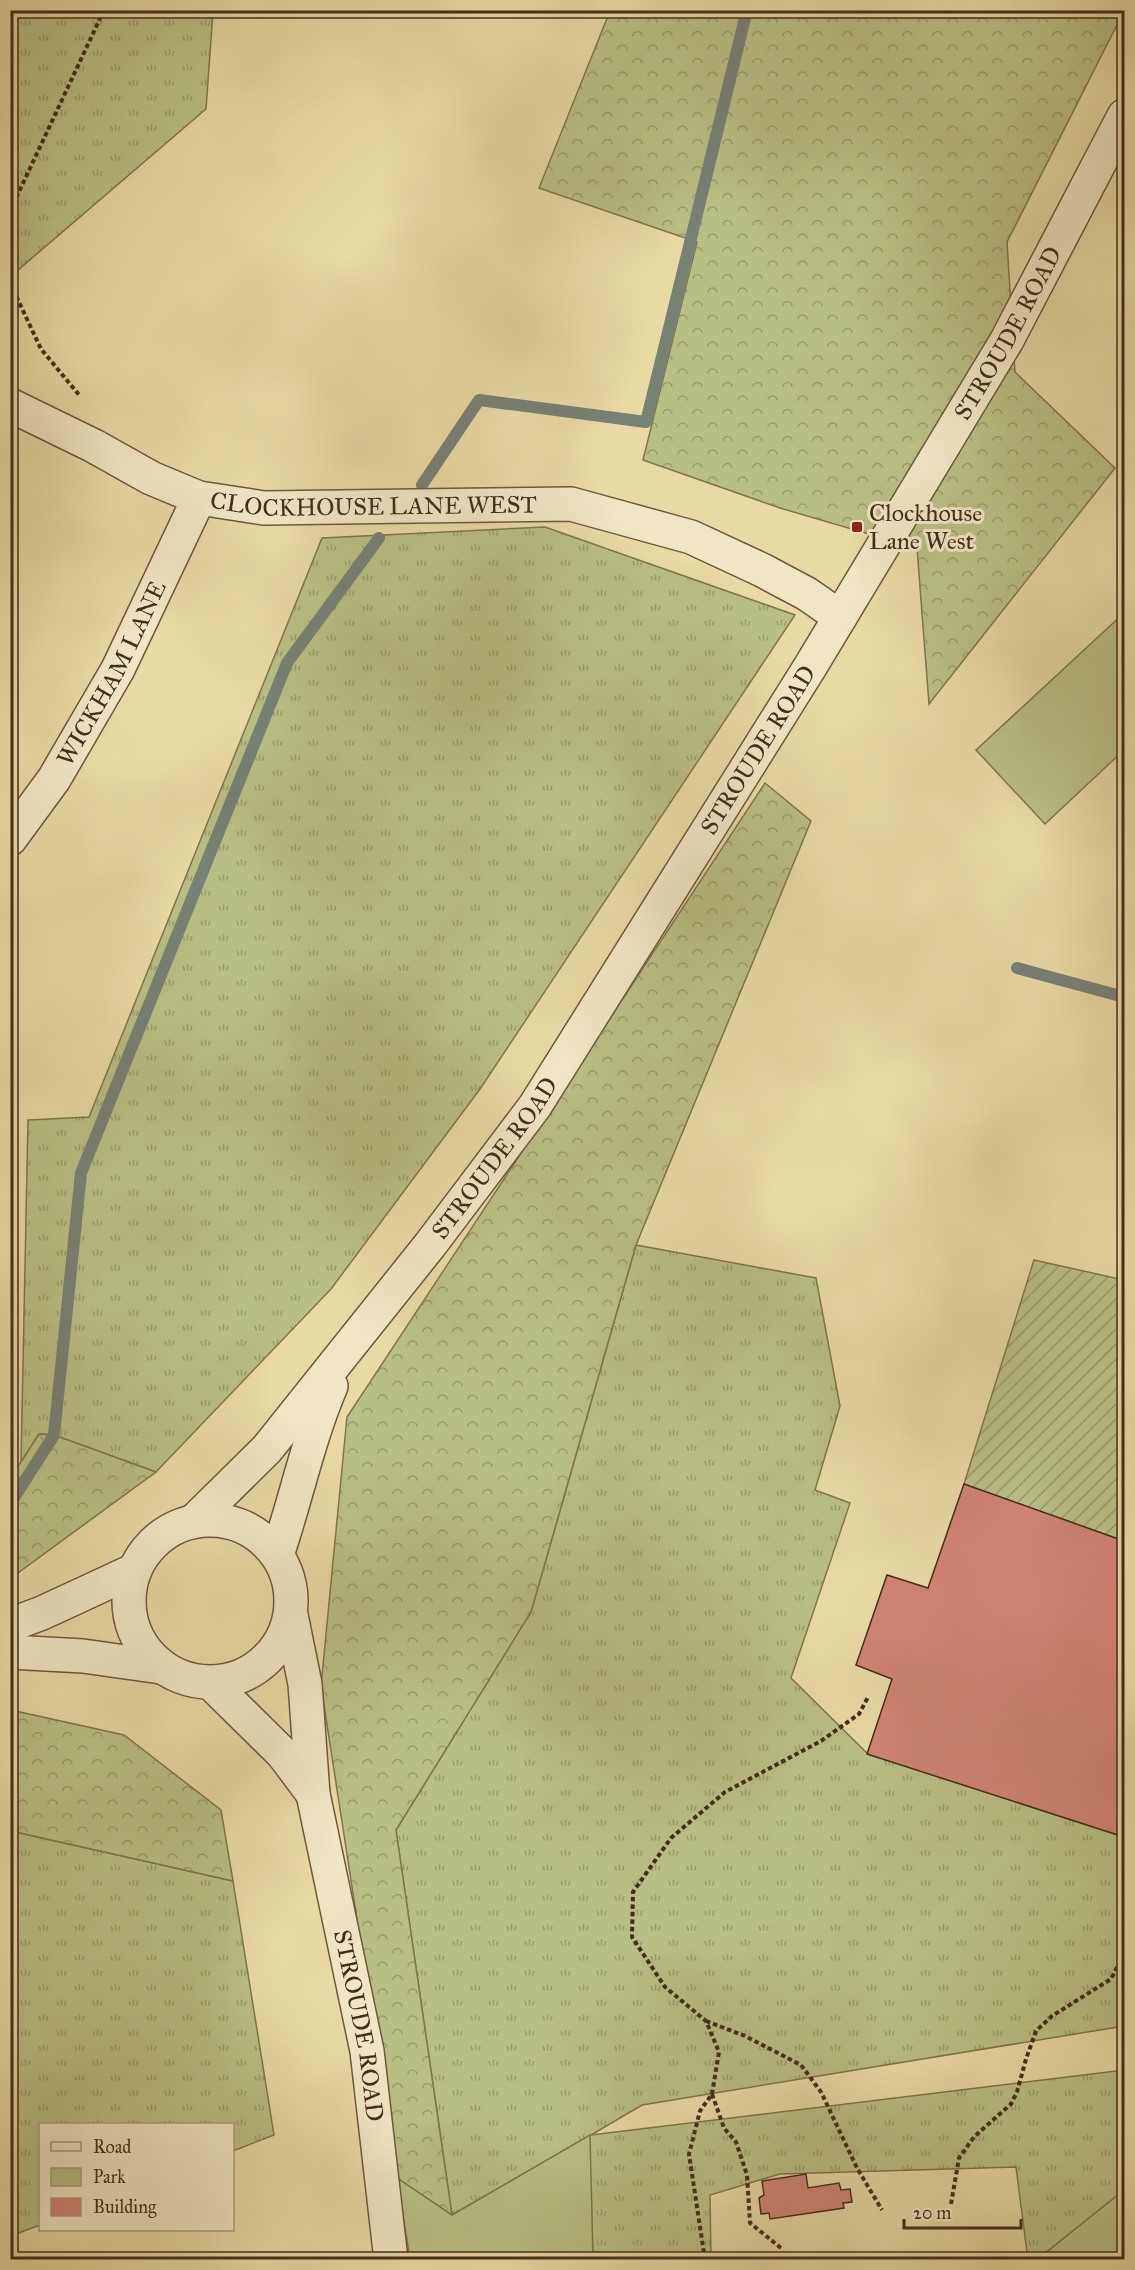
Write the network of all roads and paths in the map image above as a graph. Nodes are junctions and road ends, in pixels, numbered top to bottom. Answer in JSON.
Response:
{"nodes":[{"id":1,"x":104,"y":10,"type":"edge"},
{"id":2,"x":1125,"y":116,"type":"edge"},
{"id":3,"x":10,"y":211,"type":"edge"},
{"id":4,"x":10,"y":283,"type":"edge"},
{"id":5,"x":82,"y":399,"type":"dead end"},
{"id":6,"x":10,"y":405,"type":"edge"},
{"id":7,"x":199,"y":498,"type":"junction"},
{"id":8,"x":840,"y":617,"type":"junction"},
{"id":9,"x":10,"y":839,"type":"edge"},
{"id":10,"x":345,"y":1354,"type":"junction"},
{"id":11,"x":194,"y":1521,"type":"junction"},
{"id":12,"x":277,"y":1555,"type":"junction"},
{"id":13,"x":135,"y":1570,"type":"junction"},
{"id":14,"x":291,"y":1615,"type":"junction"},
{"id":15,"x":10,"y":1625,"type":"edge"},
{"id":16,"x":10,"y":1652,"type":"edge"},
{"id":17,"x":161,"y":1666,"type":"junction"},
{"id":18,"x":211,"y":1683,"type":"junction"},
{"id":19,"x":868,"y":1697,"type":"dead end"},
{"id":20,"x":314,"y":1794,"type":"junction"},
{"id":21,"x":1125,"y":1954,"type":"edge"},
{"id":22,"x":706,"y":2021,"type":"junction"},
{"id":23,"x":712,"y":2094,"type":"junction"},
{"id":24,"x":951,"y":2204,"type":"dead end"},
{"id":25,"x":882,"y":2210,"type":"dead end"},
{"id":26,"x":781,"y":2248,"type":"dead end"},
{"id":27,"x":391,"y":2259,"type":"edge"},
{"id":28,"x":705,"y":2259,"type":"edge"}],
"edges":[{"from":1,"to":3,"type":"path"},
{"from":2,"to":8,"type":"street","name":"STROUDE ROAD"},
{"from":4,"to":5,"type":"path"},
{"from":6,"to":7,"type":"street","name":"CLOCKHOUSE LANE WEST"},
{"from":7,"to":8,"type":"street","name":"CLOCKHOUSE LANE WEST"},
{"from":7,"to":9,"type":"street","name":"WICKHAM LANE"},
{"from":8,"to":10,"type":"street","name":"STROUDE ROAD"},
{"from":10,"to":11,"type":"street","name":"STROUDE ROAD"},
{"from":10,"to":12,"type":"street","name":"STROUDE ROAD"},
{"from":11,"to":12,"type":"street"},
{"from":11,"to":13,"type":"street"},
{"from":12,"to":14,"type":"street"},
{"from":13,"to":15,"type":"street"},
{"from":13,"to":17,"type":"street"},
{"from":14,"to":18,"type":"street"},
{"from":14,"to":20,"type":"street","name":"STROUDE ROAD"},
{"from":16,"to":17,"type":"street"},
{"from":17,"to":18,"type":"street"},
{"from":18,"to":20,"type":"street","name":"STROUDE ROAD"},
{"from":19,"to":22,"type":"path"},
{"from":20,"to":27,"type":"street","name":"STROUDE ROAD"},
{"from":21,"to":24,"type":"path"},
{"from":22,"to":23,"type":"path"},
{"from":22,"to":25,"type":"path"},
{"from":23,"to":26,"type":"path"},
{"from":23,"to":28,"type":"path"}]}
